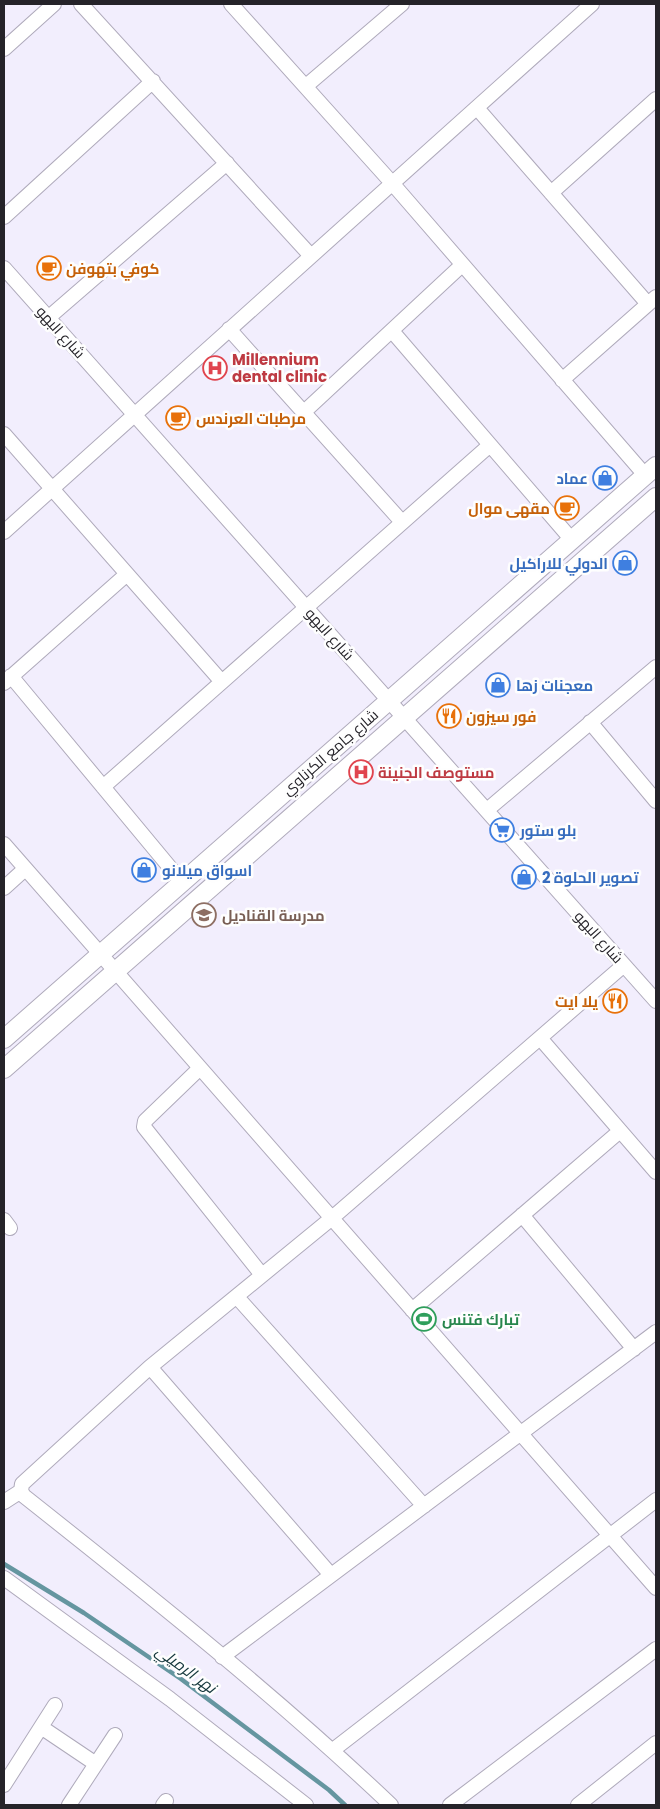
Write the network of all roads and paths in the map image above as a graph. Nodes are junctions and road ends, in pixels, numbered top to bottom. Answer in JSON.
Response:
{"nodes":[{"id":1,"x":54,"y":4,"type":"edge"},
{"id":2,"x":81,"y":4,"type":"edge"},
{"id":3,"x":231,"y":4,"type":"edge"},
{"id":4,"x":402,"y":4,"type":"edge"},
{"id":5,"x":584,"y":7,"type":"edge"},
{"id":6,"x":4,"y":49,"type":"edge"},
{"id":7,"x":153,"y":81,"type":"junction"},
{"id":8,"x":306,"y":86,"type":"junction"},
{"id":9,"x":656,"y":100,"type":"edge"},
{"id":10,"x":477,"y":108,"type":"junction"},
{"id":11,"x":227,"y":163,"type":"junction"},
{"id":12,"x":392,"y":183,"type":"junction"},
{"id":13,"x":551,"y":193,"type":"junction"},
{"id":14,"x":4,"y":217,"type":"edge"},
{"id":15,"x":312,"y":256,"type":"junction"},
{"id":16,"x":462,"y":265,"type":"junction"},
{"id":17,"x":4,"y":268,"type":"edge"},
{"id":18,"x":652,"y":300,"type":"edge"},
{"id":19,"x":48,"y":318,"type":"junction"},
{"id":20,"x":230,"y":329,"type":"junction"},
{"id":21,"x":392,"y":330,"type":"junction"},
{"id":22,"x":562,"y":380,"type":"junction"},
{"id":23,"x":304,"y":412,"type":"junction"},
{"id":24,"x":134,"y":415,"type":"junction"},
{"id":25,"x":4,"y":434,"type":"edge"},
{"id":26,"x":490,"y":445,"type":"junction"},
{"id":27,"x":651,"y":470,"type":"edge"},
{"id":28,"x":52,"y":489,"type":"junction"},
{"id":29,"x":656,"y":497,"type":"edge"},
{"id":30,"x":402,"y":522,"type":"junction"},
{"id":31,"x":4,"y":532,"type":"edge"},
{"id":32,"x":572,"y":540,"type":"junction"},
{"id":33,"x":127,"y":574,"type":"junction"},
{"id":34,"x":306,"y":607,"type":"junction"},
{"id":35,"x":656,"y":667,"type":"edge"},
{"id":36,"x":7,"y":680,"type":"edge"},
{"id":37,"x":222,"y":682,"type":"junction"},
{"id":38,"x":389,"y":700,"type":"junction"},
{"id":39,"x":404,"y":718,"type":"junction"},
{"id":40,"x":590,"y":722,"type":"junction"},
{"id":41,"x":103,"y":787,"type":"junction"},
{"id":42,"x":656,"y":801,"type":"edge"},
{"id":43,"x":487,"y":810,"type":"junction"},
{"id":44,"x":4,"y":844,"type":"edge"},
{"id":45,"x":25,"y":869,"type":"junction"},
{"id":46,"x":182,"y":882,"type":"junction"},
{"id":47,"x":4,"y":888,"type":"edge"},
{"id":48,"x":100,"y":954,"type":"junction"},
{"id":49,"x":624,"y":965,"type":"junction"},
{"id":50,"x":115,"y":972,"type":"junction"},
{"id":51,"x":656,"y":1000,"type":"edge"},
{"id":52,"x":4,"y":1038,"type":"edge"},
{"id":53,"x":540,"y":1038,"type":"junction"},
{"id":54,"x":200,"y":1068,"type":"junction"},
{"id":55,"x":4,"y":1070,"type":"edge"},
{"id":56,"x":620,"y":1131,"type":"junction"},
{"id":57,"x":656,"y":1172,"type":"edge"},
{"id":58,"x":522,"y":1215,"type":"junction"},
{"id":59,"x":332,"y":1218,"type":"junction"},
{"id":60,"x":262,"y":1276,"type":"junction"},
{"id":61,"x":237,"y":1297,"type":"junction"},
{"id":62,"x":412,"y":1310,"type":"junction"},
{"id":63,"x":656,"y":1332,"type":"edge"},
{"id":64,"x":634,"y":1349,"type":"junction"},
{"id":65,"x":150,"y":1368,"type":"junction"},
{"id":66,"x":521,"y":1433,"type":"junction"},
{"id":67,"x":21,"y":1491,"type":"junction"},
{"id":68,"x":656,"y":1500,"type":"edge"},
{"id":69,"x":4,"y":1502,"type":"edge"},
{"id":70,"x":424,"y":1506,"type":"junction"},
{"id":71,"x":610,"y":1536,"type":"junction"},
{"id":72,"x":331,"y":1575,"type":"junction"},
{"id":73,"x":4,"y":1578,"type":"edge"},
{"id":74,"x":656,"y":1588,"type":"edge"},
{"id":75,"x":656,"y":1650,"type":"edge"},
{"id":76,"x":222,"y":1657,"type":"junction"},
{"id":77,"x":55,"y":1704,"type":"dead end"},
{"id":78,"x":41,"y":1727,"type":"junction"},
{"id":79,"x":115,"y":1735,"type":"dead end"},
{"id":80,"x":656,"y":1743,"type":"edge"},
{"id":81,"x":333,"y":1750,"type":"junction"},
{"id":82,"x":96,"y":1764,"type":"junction"},
{"id":83,"x":4,"y":1785,"type":"edge"},
{"id":84,"x":69,"y":1805,"type":"edge"},
{"id":85,"x":306,"y":1805,"type":"edge"},
{"id":86,"x":391,"y":1805,"type":"edge"},
{"id":87,"x":450,"y":1805,"type":"edge"},
{"id":88,"x":578,"y":1805,"type":"edge"}],
"edges":[{"from":1,"to":6,"type":"street"},
{"from":2,"to":7,"type":"street"},
{"from":3,"to":8,"type":"street"},
{"from":4,"to":8,"type":"street"},
{"from":5,"to":10,"type":"street"},
{"from":7,"to":11,"type":"street"},
{"from":7,"to":14,"type":"street"},
{"from":8,"to":12,"type":"street"},
{"from":9,"to":13,"type":"street"},
{"from":10,"to":12,"type":"street"},
{"from":10,"to":13,"type":"street"},
{"from":11,"to":15,"type":"street"},
{"from":11,"to":19,"type":"street"},
{"from":12,"to":15,"type":"street"},
{"from":12,"to":16,"type":"street"},
{"from":13,"to":18,"type":"street"},
{"from":15,"to":20,"type":"street"},
{"from":16,"to":21,"type":"street"},
{"from":16,"to":22,"type":"street"},
{"from":17,"to":19,"type":"street","name":"شارع البهو"},
{"from":18,"to":22,"type":"street"},
{"from":19,"to":24,"type":"street","name":"شارع البهو"},
{"from":20,"to":23,"type":"street"},
{"from":20,"to":24,"type":"street"},
{"from":21,"to":23,"type":"street"},
{"from":21,"to":26,"type":"street"},
{"from":22,"to":27,"type":"street"},
{"from":23,"to":30,"type":"street"},
{"from":24,"to":28,"type":"street"},
{"from":24,"to":34,"type":"street","name":"شارع البهو"},
{"from":25,"to":28,"type":"street"},
{"from":26,"to":30,"type":"street"},
{"from":26,"to":32,"type":"street"},
{"from":27,"to":32,"type":"main road","name":"شارع جامع الكرناوي"},
{"from":28,"to":31,"type":"street"},
{"from":28,"to":33,"type":"street"},
{"from":29,"to":39,"type":"main road","name":"شارع جامع الكرناوي"},
{"from":30,"to":34,"type":"street"},
{"from":32,"to":38,"type":"main road","name":"شارع جامع الكرناوي"},
{"from":33,"to":36,"type":"street"},
{"from":33,"to":37,"type":"street"},
{"from":34,"to":37,"type":"street"},
{"from":34,"to":38,"type":"street","name":"شارع البهو"},
{"from":35,"to":40,"type":"street"},
{"from":36,"to":41,"type":"street"},
{"from":37,"to":41,"type":"street"},
{"from":38,"to":39,"type":"street","name":"شارع البهو"},
{"from":38,"to":46,"type":"main road","name":"شارع جامع الكرناوي"},
{"from":39,"to":43,"type":"street","name":"شارع البهو"},
{"from":39,"to":50,"type":"main road","name":"شارع جامع الكرناوي"},
{"from":40,"to":42,"type":"street"},
{"from":40,"to":43,"type":"street"},
{"from":41,"to":46,"type":"street"},
{"from":43,"to":49,"type":"street","name":"شارع البهو"},
{"from":44,"to":45,"type":"street"},
{"from":45,"to":47,"type":"street"},
{"from":45,"to":48,"type":"street"},
{"from":46,"to":48,"type":"main road","name":"شارع جامع الكرناوي"},
{"from":48,"to":50,"type":"street"},
{"from":48,"to":52,"type":"main road","name":"شارع جامع الكرناوي"},
{"from":49,"to":51,"type":"street","name":"شارع البهو"},
{"from":49,"to":53,"type":"street"},
{"from":50,"to":54,"type":"street"},
{"from":50,"to":55,"type":"main road","name":"شارع جامع الكرناوي"},
{"from":53,"to":56,"type":"street"},
{"from":53,"to":59,"type":"street"},
{"from":54,"to":59,"type":"street"},
{"from":54,"to":60,"type":"street"},
{"from":56,"to":57,"type":"street"},
{"from":56,"to":58,"type":"street"},
{"from":58,"to":62,"type":"street"},
{"from":58,"to":64,"type":"street"},
{"from":59,"to":60,"type":"street"},
{"from":59,"to":62,"type":"street"},
{"from":60,"to":61,"type":"street"},
{"from":61,"to":65,"type":"street"},
{"from":61,"to":70,"type":"street"},
{"from":62,"to":66,"type":"street"},
{"from":63,"to":64,"type":"street"},
{"from":64,"to":66,"type":"street"},
{"from":65,"to":67,"type":"street"},
{"from":65,"to":72,"type":"street"},
{"from":66,"to":70,"type":"street"},
{"from":66,"to":71,"type":"street"},
{"from":67,"to":69,"type":"street"},
{"from":67,"to":76,"type":"street"},
{"from":68,"to":71,"type":"street"},
{"from":70,"to":72,"type":"street"},
{"from":71,"to":74,"type":"street"},
{"from":71,"to":81,"type":"street"},
{"from":72,"to":76,"type":"street"},
{"from":73,"to":85,"type":"street"},
{"from":75,"to":87,"type":"street"},
{"from":76,"to":81,"type":"street"},
{"from":77,"to":78,"type":"street"},
{"from":78,"to":82,"type":"street"},
{"from":78,"to":83,"type":"street"},
{"from":79,"to":82,"type":"street"},
{"from":80,"to":88,"type":"street"},
{"from":81,"to":86,"type":"street"},
{"from":82,"to":84,"type":"street"}]}
